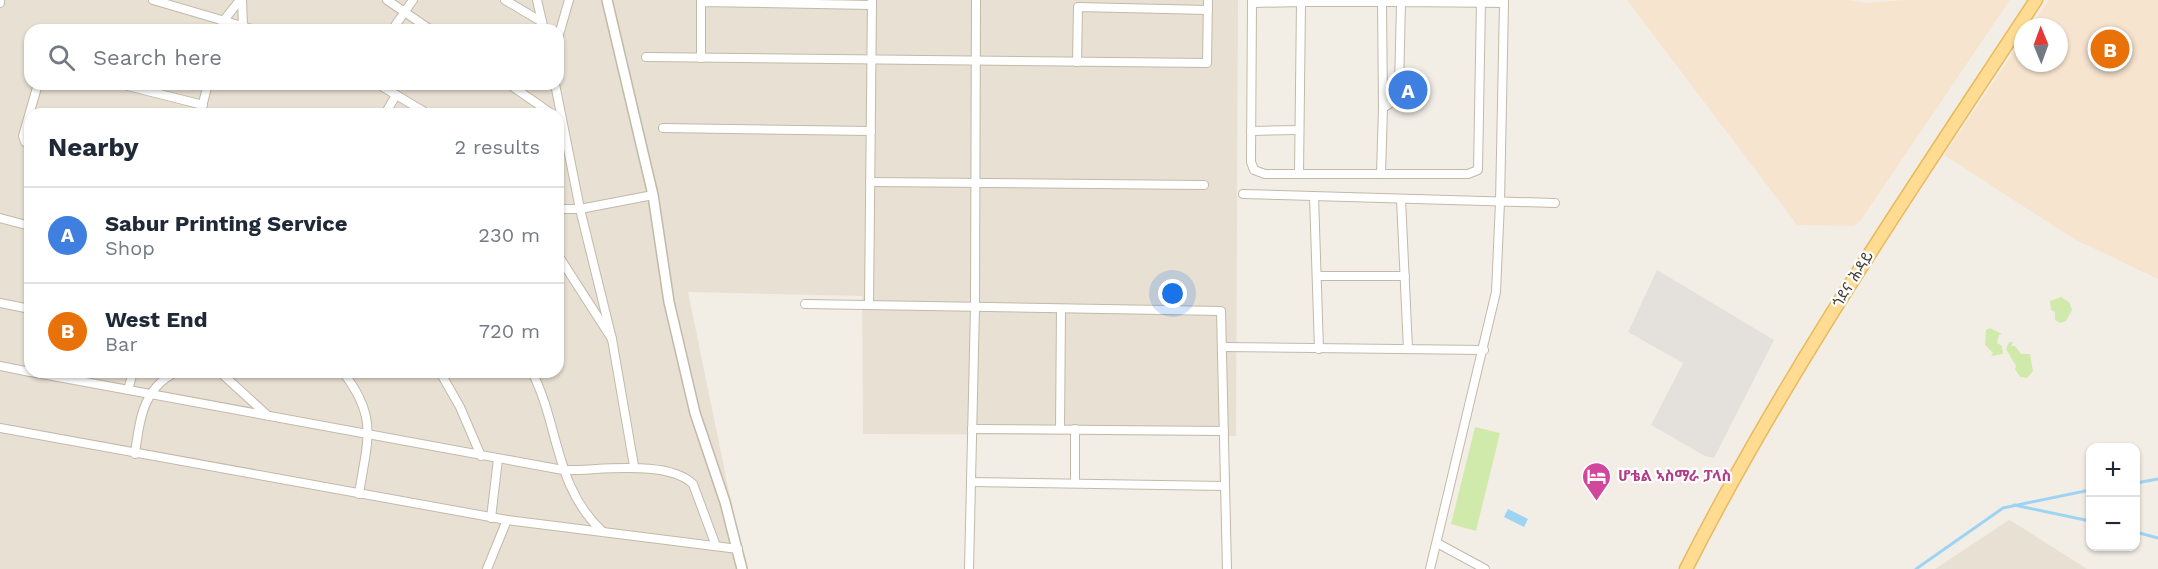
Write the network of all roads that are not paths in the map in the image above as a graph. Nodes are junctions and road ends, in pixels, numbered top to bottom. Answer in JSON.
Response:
{"nodes":[{"id":1,"x":153,"y":0,"type":"edge"},
{"id":2,"x":241,"y":0,"type":"edge"},
{"id":3,"x":387,"y":0,"type":"edge"},
{"id":4,"x":413,"y":0,"type":"edge"},
{"id":5,"x":505,"y":0,"type":"edge"},
{"id":6,"x":537,"y":0,"type":"edge"},
{"id":7,"x":569,"y":0,"type":"edge"},
{"id":8,"x":607,"y":0,"type":"edge"},
{"id":9,"x":976,"y":0,"type":"edge"},
{"id":10,"x":1208,"y":0,"type":"edge"},
{"id":11,"x":2036,"y":0,"type":"edge"},
{"id":12,"x":720,"y":1,"type":"edge"},
{"id":13,"x":1252,"y":1,"type":"edge"},
{"id":14,"x":1311,"y":1,"type":"edge"},
{"id":15,"x":872,"y":2,"type":"edge"},
{"id":16,"x":1301,"y":2,"type":"junction"},
{"id":17,"x":1382,"y":2,"type":"junction"},
{"id":18,"x":1406,"y":2,"type":"edge"},
{"id":19,"x":1481,"y":2,"type":"edge"},
{"id":20,"x":1504,"y":2,"type":"edge"},
{"id":21,"x":1157,"y":4,"type":"edge"},
{"id":22,"x":1208,"y":10,"type":"junction"},
{"id":23,"x":405,"y":12,"type":"junction"},
{"id":24,"x":224,"y":20,"type":"junction"},
{"id":25,"x":223,"y":24,"type":"edge"},
{"id":26,"x":237,"y":24,"type":"edge"},
{"id":27,"x":243,"y":24,"type":"edge"},
{"id":28,"x":396,"y":24,"type":"edge"},
{"id":29,"x":422,"y":24,"type":"edge"},
{"id":30,"x":540,"y":24,"type":"edge"},
{"id":31,"x":543,"y":24,"type":"edge"},
{"id":32,"x":562,"y":24,"type":"edge"},
{"id":33,"x":646,"y":57,"type":"dead end"},
{"id":34,"x":700,"y":58,"type":"junction"},
{"id":35,"x":872,"y":59,"type":"junction"},
{"id":36,"x":976,"y":60,"type":"junction"},
{"id":37,"x":1077,"y":62,"type":"junction"},
{"id":38,"x":36,"y":90,"type":"edge"},
{"id":39,"x":144,"y":90,"type":"edge"},
{"id":40,"x":207,"y":90,"type":"edge"},
{"id":41,"x":388,"y":90,"type":"edge"},
{"id":42,"x":518,"y":90,"type":"edge"},
{"id":43,"x":556,"y":90,"type":"edge"},
{"id":44,"x":396,"y":95,"type":"junction"},
{"id":45,"x":203,"y":105,"type":"junction"},
{"id":46,"x":31,"y":108,"type":"edge"},
{"id":47,"x":202,"y":108,"type":"edge"},
{"id":48,"x":388,"y":108,"type":"edge"},
{"id":49,"x":418,"y":108,"type":"edge"},
{"id":50,"x":543,"y":108,"type":"edge"},
{"id":51,"x":559,"y":108,"type":"edge"},
{"id":52,"x":1383,"y":108,"type":"junction"},
{"id":53,"x":663,"y":128,"type":"dead end"},
{"id":54,"x":1298,"y":130,"type":"junction"},
{"id":55,"x":871,"y":131,"type":"junction"},
{"id":56,"x":1251,"y":131,"type":"junction"},
{"id":57,"x":564,"y":135,"type":"edge"},
{"id":58,"x":1299,"y":174,"type":"junction"},
{"id":59,"x":1381,"y":174,"type":"junction"},
{"id":60,"x":870,"y":182,"type":"junction"},
{"id":61,"x":975,"y":183,"type":"junction"},
{"id":62,"x":1204,"y":185,"type":"dead end"},
{"id":63,"x":1243,"y":194,"type":"dead end"},
{"id":64,"x":653,"y":195,"type":"junction"},
{"id":65,"x":1314,"y":196,"type":"junction"},
{"id":66,"x":1401,"y":199,"type":"junction"},
{"id":67,"x":1500,"y":202,"type":"junction"},
{"id":68,"x":1555,"y":203,"type":"dead end"},
{"id":69,"x":564,"y":209,"type":"edge"},
{"id":70,"x":580,"y":209,"type":"junction"},
{"id":71,"x":0,"y":218,"type":"edge"},
{"id":72,"x":24,"y":224,"type":"edge"},
{"id":73,"x":564,"y":264,"type":"edge"},
{"id":74,"x":1317,"y":276,"type":"junction"},
{"id":75,"x":1405,"y":276,"type":"junction"},
{"id":76,"x":0,"y":303,"type":"edge"},
{"id":77,"x":805,"y":304,"type":"dead end"},
{"id":78,"x":869,"y":305,"type":"junction"},
{"id":79,"x":975,"y":307,"type":"junction"},
{"id":80,"x":24,"y":308,"type":"edge"},
{"id":81,"x":1061,"y":309,"type":"junction"},
{"id":82,"x":612,"y":339,"type":"junction"},
{"id":83,"x":1223,"y":347,"type":"junction"},
{"id":84,"x":1319,"y":349,"type":"junction"},
{"id":85,"x":1408,"y":349,"type":"junction"},
{"id":86,"x":1484,"y":350,"type":"junction"},
{"id":87,"x":0,"y":366,"type":"edge"},
{"id":88,"x":24,"y":371,"type":"edge"},
{"id":89,"x":63,"y":378,"type":"edge"},
{"id":90,"x":131,"y":378,"type":"edge"},
{"id":91,"x":168,"y":378,"type":"edge"},
{"id":92,"x":227,"y":378,"type":"edge"},
{"id":93,"x":347,"y":378,"type":"edge"},
{"id":94,"x":443,"y":378,"type":"edge"},
{"id":95,"x":534,"y":378,"type":"edge"},
{"id":96,"x":128,"y":390,"type":"junction"},
{"id":97,"x":148,"y":394,"type":"junction"},
{"id":98,"x":267,"y":415,"type":"junction"},
{"id":99,"x":0,"y":428,"type":"edge"},
{"id":100,"x":972,"y":429,"type":"junction"},
{"id":101,"x":1060,"y":429,"type":"junction"},
{"id":102,"x":1075,"y":429,"type":"junction"},
{"id":103,"x":1224,"y":431,"type":"junction"},
{"id":104,"x":369,"y":432,"type":"junction"},
{"id":105,"x":135,"y":454,"type":"junction"},
{"id":106,"x":481,"y":456,"type":"junction"},
{"id":107,"x":498,"y":459,"type":"junction"},
{"id":108,"x":634,"y":466,"type":"junction"},
{"id":109,"x":563,"y":470,"type":"junction"},
{"id":110,"x":971,"y":482,"type":"junction"},
{"id":111,"x":1076,"y":483,"type":"junction"},
{"id":112,"x":1226,"y":486,"type":"junction"},
{"id":113,"x":359,"y":494,"type":"junction"},
{"id":114,"x":490,"y":518,"type":"junction"},
{"id":115,"x":507,"y":520,"type":"junction"},
{"id":116,"x":603,"y":532,"type":"junction"},
{"id":117,"x":1437,"y":543,"type":"junction"},
{"id":118,"x":716,"y":546,"type":"junction"},
{"id":119,"x":738,"y":549,"type":"junction"},
{"id":120,"x":488,"y":569,"type":"edge"},
{"id":121,"x":742,"y":569,"type":"edge"},
{"id":122,"x":969,"y":569,"type":"edge"},
{"id":123,"x":1227,"y":569,"type":"edge"},
{"id":124,"x":1430,"y":569,"type":"edge"},
{"id":125,"x":1485,"y":569,"type":"edge"},
{"id":126,"x":1686,"y":569,"type":"edge"}],
"edges":[{"from":1,"to":24,"type":"street"},
{"from":2,"to":24,"type":"street"},
{"from":2,"to":27,"type":"street"},
{"from":3,"to":23,"type":"street"},
{"from":4,"to":23,"type":"street"},
{"from":5,"to":30,"type":"street"},
{"from":6,"to":31,"type":"street"},
{"from":7,"to":32,"type":"street"},
{"from":8,"to":64,"type":"street"},
{"from":9,"to":36,"type":"street"},
{"from":10,"to":22,"type":"street"},
{"from":11,"to":126,"type":"main road","name":"ጎደና ሕዳይ"},
{"from":12,"to":15,"type":"street"},
{"from":12,"to":34,"type":"street"},
{"from":13,"to":16,"type":"street"},
{"from":13,"to":56,"type":"street"},
{"from":14,"to":16,"type":"street"},
{"from":14,"to":17,"type":"street"},
{"from":15,"to":35,"type":"street"},
{"from":16,"to":54,"type":"street"},
{"from":17,"to":18,"type":"street"},
{"from":17,"to":52,"type":"street"},
{"from":18,"to":19,"type":"street"},
{"from":18,"to":52,"type":"street"},
{"from":19,"to":20,"type":"street"},
{"from":19,"to":59,"type":"street"},
{"from":20,"to":67,"type":"street"},
{"from":21,"to":22,"type":"street"},
{"from":21,"to":37,"type":"street"},
{"from":22,"to":37,"type":"street"},
{"from":23,"to":28,"type":"street"},
{"from":23,"to":29,"type":"street"},
{"from":24,"to":25,"type":"street"},
{"from":24,"to":26,"type":"street"},
{"from":33,"to":34,"type":"street"},
{"from":34,"to":35,"type":"street"},
{"from":35,"to":36,"type":"street"},
{"from":35,"to":55,"type":"street"},
{"from":36,"to":37,"type":"street"},
{"from":36,"to":61,"type":"street"},
{"from":38,"to":46,"type":"street"},
{"from":39,"to":45,"type":"street"},
{"from":40,"to":45,"type":"street"},
{"from":41,"to":44,"type":"street"},
{"from":42,"to":50,"type":"street"},
{"from":43,"to":51,"type":"street"},
{"from":44,"to":48,"type":"street"},
{"from":44,"to":49,"type":"street"},
{"from":45,"to":47,"type":"street"},
{"from":52,"to":59,"type":"street"},
{"from":53,"to":55,"type":"street"},
{"from":54,"to":56,"type":"street"},
{"from":54,"to":58,"type":"street"},
{"from":55,"to":60,"type":"street"},
{"from":56,"to":58,"type":"street"},
{"from":57,"to":70,"type":"street"},
{"from":58,"to":59,"type":"street"},
{"from":60,"to":61,"type":"street"},
{"from":60,"to":78,"type":"street"},
{"from":61,"to":62,"type":"street"},
{"from":61,"to":79,"type":"street"},
{"from":63,"to":65,"type":"street"},
{"from":64,"to":70,"type":"street"},
{"from":64,"to":119,"type":"street"},
{"from":65,"to":66,"type":"street"},
{"from":65,"to":74,"type":"street"},
{"from":66,"to":67,"type":"street"},
{"from":66,"to":75,"type":"street"},
{"from":67,"to":68,"type":"street"},
{"from":67,"to":86,"type":"street"},
{"from":69,"to":70,"type":"street"},
{"from":70,"to":82,"type":"street"},
{"from":71,"to":72,"type":"street"},
{"from":73,"to":82,"type":"street"},
{"from":74,"to":75,"type":"street"},
{"from":74,"to":84,"type":"street"},
{"from":75,"to":85,"type":"street"},
{"from":76,"to":80,"type":"street"},
{"from":77,"to":78,"type":"street"},
{"from":78,"to":79,"type":"street"},
{"from":79,"to":81,"type":"street"},
{"from":79,"to":100,"type":"street"},
{"from":81,"to":83,"type":"street"},
{"from":81,"to":101,"type":"street"},
{"from":82,"to":108,"type":"street"},
{"from":83,"to":84,"type":"street"},
{"from":83,"to":103,"type":"street"},
{"from":84,"to":85,"type":"street"},
{"from":85,"to":86,"type":"street"},
{"from":86,"to":117,"type":"street"},
{"from":87,"to":88,"type":"street"},
{"from":89,"to":96,"type":"street"},
{"from":90,"to":96,"type":"street"},
{"from":91,"to":97,"type":"street"},
{"from":92,"to":98,"type":"street"},
{"from":93,"to":104,"type":"street"},
{"from":94,"to":106,"type":"street"},
{"from":95,"to":109,"type":"street"},
{"from":96,"to":97,"type":"street"},
{"from":97,"to":98,"type":"street"},
{"from":97,"to":105,"type":"street"},
{"from":98,"to":104,"type":"street"},
{"from":99,"to":105,"type":"street"},
{"from":100,"to":101,"type":"street"},
{"from":100,"to":110,"type":"street"},
{"from":101,"to":102,"type":"street"},
{"from":102,"to":103,"type":"street"},
{"from":102,"to":111,"type":"street"},
{"from":103,"to":112,"type":"street"},
{"from":104,"to":106,"type":"street"},
{"from":104,"to":113,"type":"street"},
{"from":105,"to":113,"type":"street"},
{"from":106,"to":107,"type":"street"},
{"from":107,"to":109,"type":"street"},
{"from":107,"to":114,"type":"street"},
{"from":108,"to":109,"type":"street"},
{"from":108,"to":118,"type":"street"},
{"from":109,"to":116,"type":"street"},
{"from":110,"to":111,"type":"street"},
{"from":110,"to":122,"type":"street"},
{"from":111,"to":112,"type":"street"},
{"from":112,"to":123,"type":"street"},
{"from":113,"to":114,"type":"street"},
{"from":114,"to":115,"type":"street"},
{"from":115,"to":116,"type":"street"},
{"from":115,"to":120,"type":"street"},
{"from":116,"to":118,"type":"street"},
{"from":117,"to":124,"type":"street"},
{"from":117,"to":125,"type":"street"},
{"from":118,"to":119,"type":"street"},
{"from":119,"to":121,"type":"street"}]}
